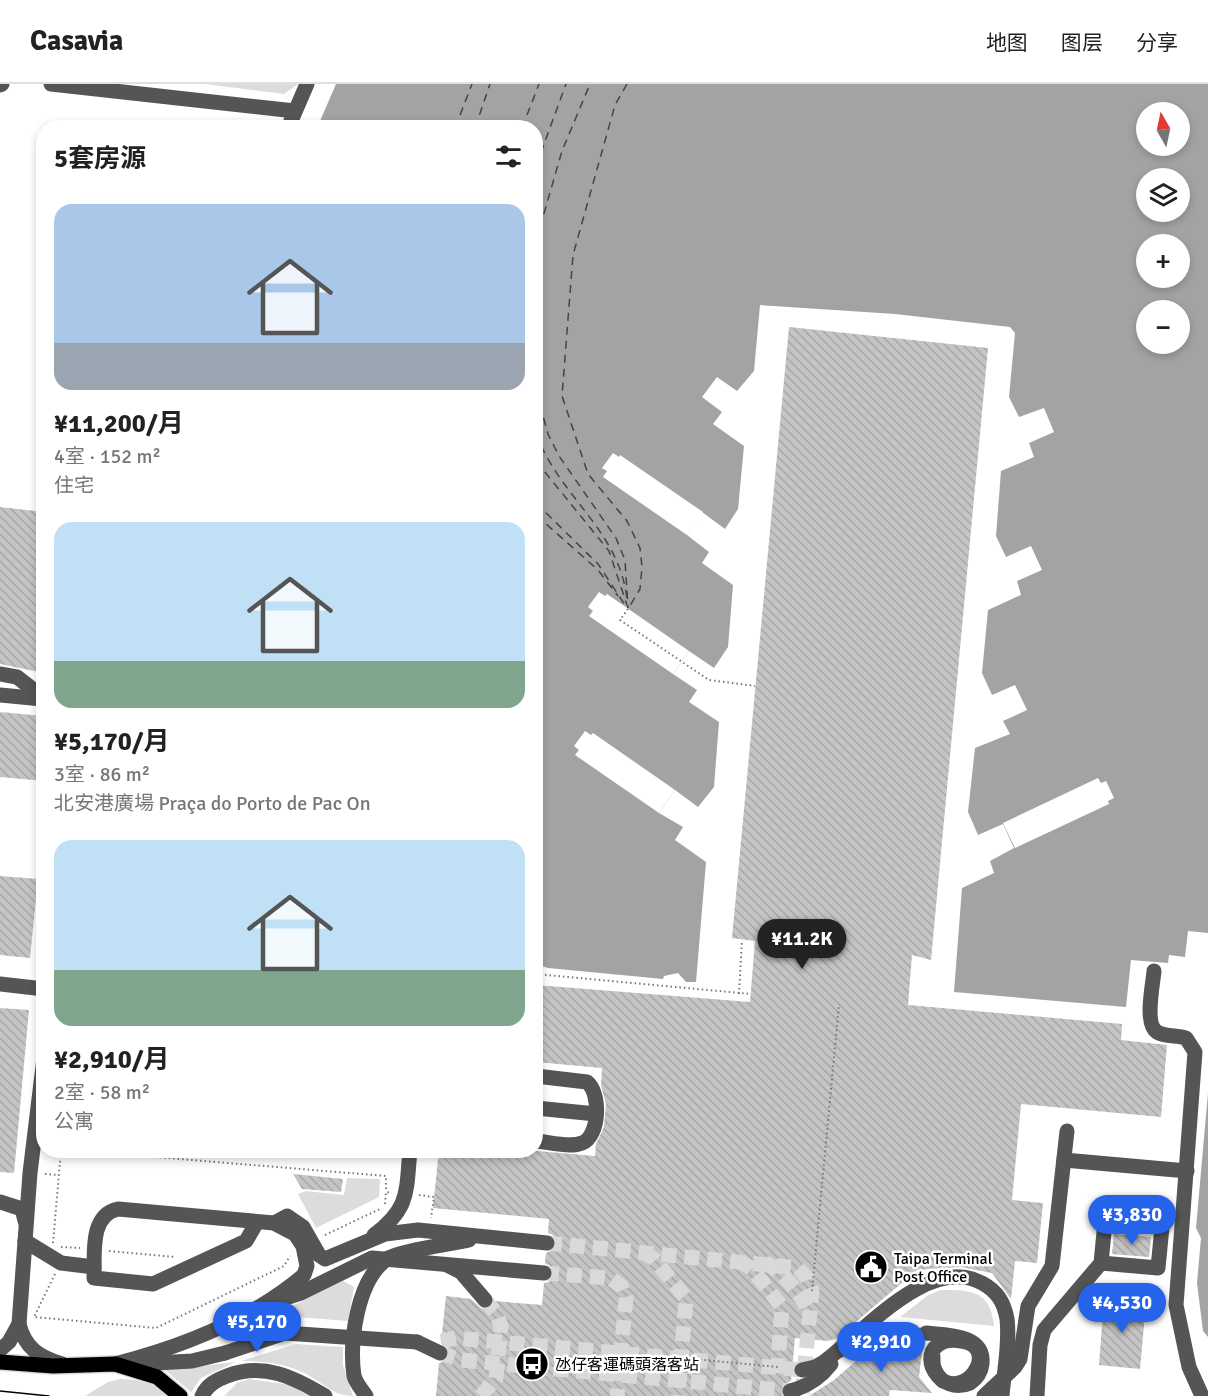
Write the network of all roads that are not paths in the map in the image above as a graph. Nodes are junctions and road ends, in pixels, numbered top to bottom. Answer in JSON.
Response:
{"nodes":[{"id":1,"x":51,"y":84,"type":"edge"},
{"id":2,"x":307,"y":84,"type":"edge"},
{"id":3,"x":295,"y":111,"type":"junction"},
{"id":4,"x":291,"y":120,"type":"edge"},
{"id":5,"x":0,"y":674,"type":"edge"},
{"id":6,"x":36,"y":692,"type":"edge"},
{"id":7,"x":0,"y":695,"type":"edge"},
{"id":8,"x":36,"y":698,"type":"edge"},
{"id":9,"x":1154,"y":971,"type":"dead end"},
{"id":10,"x":0,"y":984,"type":"edge"},
{"id":11,"x":36,"y":988,"type":"edge"},
{"id":12,"x":543,"y":1077,"type":"edge"},
{"id":13,"x":543,"y":1109,"type":"edge"},
{"id":14,"x":596,"y":1114,"type":"junction"},
{"id":15,"x":1067,"y":1131,"type":"dead end"},
{"id":16,"x":543,"y":1141,"type":"edge"},
{"id":17,"x":36,"y":1149,"type":"edge"},
{"id":18,"x":409,"y":1158,"type":"edge"},
{"id":19,"x":1064,"y":1160,"type":"junction"},
{"id":20,"x":1187,"y":1171,"type":"junction"},
{"id":21,"x":405,"y":1197,"type":"junction"},
{"id":22,"x":0,"y":1202,"type":"edge"},
{"id":23,"x":257,"y":1222,"type":"junction"},
{"id":24,"x":26,"y":1223,"type":"junction"},
{"id":25,"x":430,"y":1231,"type":"junction"},
{"id":26,"x":484,"y":1237,"type":"junction"},
{"id":27,"x":25,"y":1241,"type":"junction"},
{"id":28,"x":367,"y":1241,"type":"junction"},
{"id":29,"x":547,"y":1243,"type":"tunnel mouth"},
{"id":30,"x":308,"y":1244,"type":"junction"},
{"id":31,"x":340,"y":1254,"type":"junction"},
{"id":32,"x":388,"y":1258,"type":"junction"},
{"id":33,"x":362,"y":1261,"type":"junction"},
{"id":34,"x":438,"y":1263,"type":"junction"},
{"id":35,"x":1101,"y":1263,"type":"junction"},
{"id":36,"x":94,"y":1267,"type":"junction"},
{"id":37,"x":544,"y":1272,"type":"tunnel mouth"},
{"id":38,"x":485,"y":1300,"type":"tunnel mouth"},
{"id":39,"x":258,"y":1306,"type":"junction"},
{"id":40,"x":19,"y":1324,"type":"junction"},
{"id":41,"x":908,"y":1332,"type":"dead end"},
{"id":42,"x":926,"y":1333,"type":"dead end"},
{"id":43,"x":441,"y":1347,"type":"tunnel mouth"},
{"id":44,"x":0,"y":1350,"type":"edge"},
{"id":45,"x":838,"y":1352,"type":"junction"},
{"id":46,"x":935,"y":1352,"type":"dead end"},
{"id":47,"x":0,"y":1362,"type":"edge"},
{"id":48,"x":115,"y":1364,"type":"junction"},
{"id":49,"x":69,"y":1366,"type":"junction"},
{"id":50,"x":802,"y":1370,"type":"tunnel mouth"},
{"id":51,"x":790,"y":1391,"type":"dead end"},
{"id":52,"x":180,"y":1396,"type":"edge"},
{"id":53,"x":202,"y":1396,"type":"edge"},
{"id":54,"x":325,"y":1396,"type":"edge"},
{"id":55,"x":366,"y":1396,"type":"edge"},
{"id":56,"x":984,"y":1396,"type":"edge"},
{"id":57,"x":1002,"y":1396,"type":"edge"},
{"id":58,"x":1037,"y":1396,"type":"edge"},
{"id":59,"x":1202,"y":1396,"type":"edge"}],
"edges":[{"from":1,"to":3,"type":"street"},
{"from":2,"to":3,"type":"street"},
{"from":3,"to":4,"type":"street"},
{"from":5,"to":6,"type":"street"},
{"from":7,"to":8,"type":"street"},
{"from":9,"to":20,"type":"street"},
{"from":10,"to":11,"type":"street"},
{"from":12,"to":14,"type":"street"},
{"from":13,"to":14,"type":"street"},
{"from":14,"to":16,"type":"street"},
{"from":15,"to":19,"type":"street"},
{"from":17,"to":24,"type":"street"},
{"from":18,"to":21,"type":"street"},
{"from":19,"to":20,"type":"street"},
{"from":19,"to":56,"type":"street"},
{"from":20,"to":59,"type":"street"},
{"from":21,"to":25,"type":"street"},
{"from":21,"to":28,"type":"street"},
{"from":22,"to":24,"type":"street"},
{"from":23,"to":30,"type":"street"},
{"from":23,"to":36,"type":"street"},
{"from":23,"to":36,"type":"street"},
{"from":24,"to":27,"type":"street"},
{"from":25,"to":26,"type":"street"},
{"from":25,"to":28,"type":"street"},
{"from":26,"to":29,"type":"street"},
{"from":26,"to":32,"type":"street"},
{"from":27,"to":36,"type":"street"},
{"from":27,"to":40,"type":"street"},
{"from":28,"to":31,"type":"street"},
{"from":30,"to":31,"type":"street"},
{"from":30,"to":39,"type":"street"},
{"from":31,"to":33,"type":"street"},
{"from":32,"to":33,"type":"street"},
{"from":32,"to":34,"type":"street"},
{"from":32,"to":55,"type":"street"},
{"from":33,"to":39,"type":"street"},
{"from":34,"to":37,"type":"street"},
{"from":34,"to":38,"type":"street"},
{"from":35,"to":35,"type":"street"},
{"from":35,"to":58,"type":"street"},
{"from":39,"to":48,"type":"street"},
{"from":40,"to":44,"type":"street"},
{"from":40,"to":49,"type":"street"},
{"from":41,"to":45,"type":"street"},
{"from":42,"to":46,"type":"street"},
{"from":43,"to":48,"type":"street","bridge":true},
{"from":45,"to":50,"type":"street","bridge":true},
{"from":45,"to":51,"type":"street","bridge":true},
{"from":45,"to":57,"type":"street","bridge":true},
{"from":47,"to":49,"type":"main road"},
{"from":48,"to":49,"type":"main road"},
{"from":48,"to":52,"type":"main road"},
{"from":53,"to":54,"type":"street"}]}
